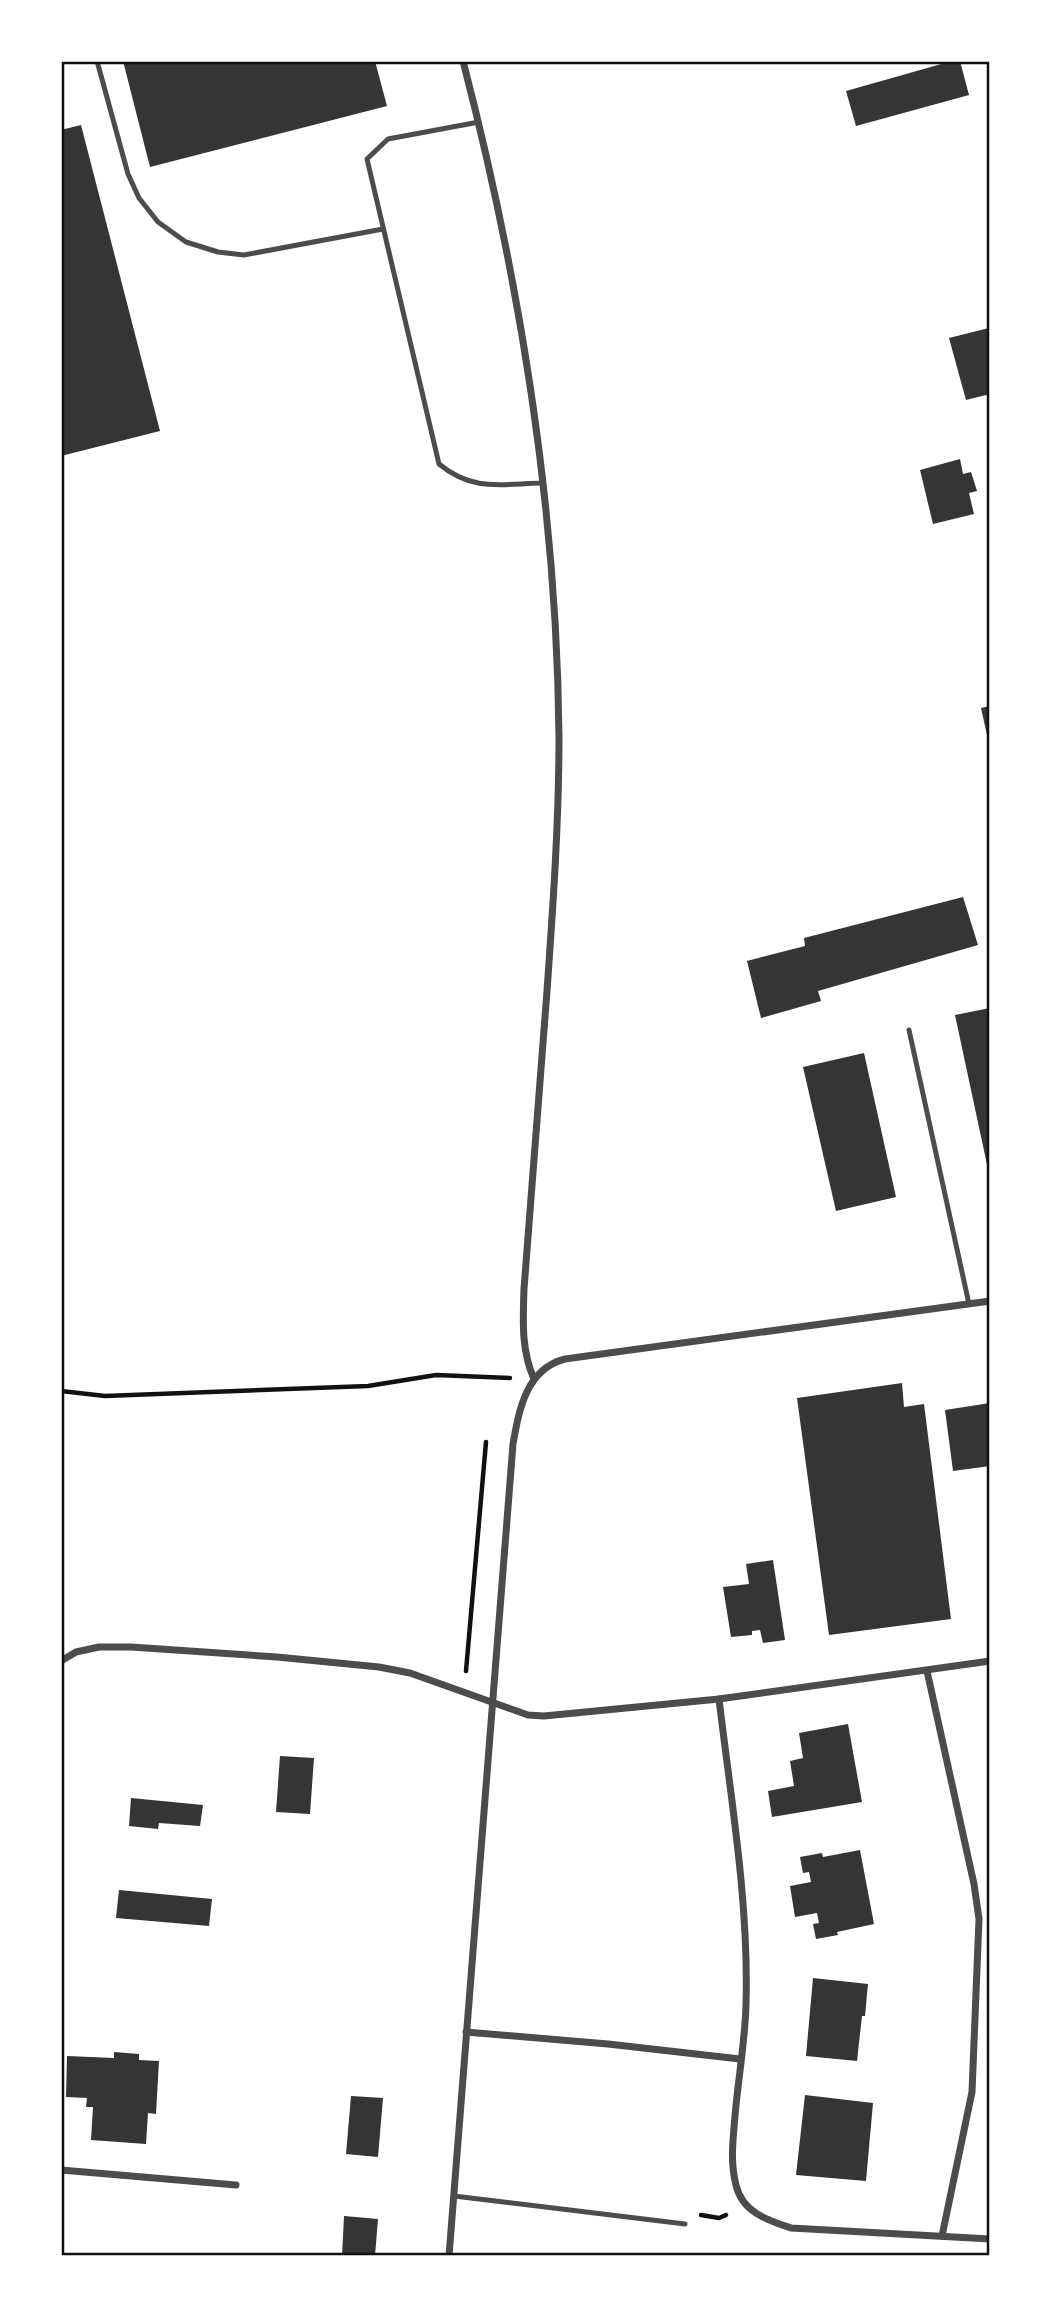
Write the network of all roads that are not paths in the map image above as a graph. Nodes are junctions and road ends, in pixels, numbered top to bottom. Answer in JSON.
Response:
{"nodes":[{"id":1,"x":97,"y":61,"type":"edge"},
{"id":2,"x":463,"y":61,"type":"edge"},
{"id":3,"x":479,"y":122,"type":"junction"},
{"id":4,"x":383,"y":229,"type":"junction"},
{"id":5,"x":542,"y":483,"type":"junction"},
{"id":6,"x":909,"y":1030,"type":"dead end"},
{"id":7,"x":990,"y":1301,"type":"edge"},
{"id":8,"x":969,"y":1304,"type":"junction"},
{"id":9,"x":534,"y":1379,"type":"junction"},
{"id":10,"x":61,"y":1661,"type":"edge"},
{"id":11,"x":990,"y":1661,"type":"edge"},
{"id":12,"x":927,"y":1671,"type":"junction"},
{"id":13,"x":719,"y":1699,"type":"junction"},
{"id":14,"x":493,"y":1701,"type":"junction"},
{"id":15,"x":466,"y":2032,"type":"junction"},
{"id":16,"x":740,"y":2059,"type":"junction"},
{"id":17,"x":61,"y":2171,"type":"edge"},
{"id":18,"x":236,"y":2185,"type":"dead end"},
{"id":19,"x":454,"y":2196,"type":"junction"},
{"id":20,"x":685,"y":2224,"type":"dead end"},
{"id":21,"x":942,"y":2236,"type":"junction"},
{"id":22,"x":990,"y":2239,"type":"edge"},
{"id":23,"x":449,"y":2256,"type":"edge"}],
"edges":[{"from":1,"to":4,"type":"lane"},
{"from":2,"to":3,"type":"street"},
{"from":3,"to":4,"type":"lane"},
{"from":3,"to":5,"type":"street"},
{"from":4,"to":5,"type":"lane"},
{"from":5,"to":9,"type":"street"},
{"from":6,"to":8,"type":"lane"},
{"from":7,"to":8,"type":"street"},
{"from":8,"to":9,"type":"street"},
{"from":9,"to":14,"type":"street"},
{"from":10,"to":14,"type":"street"},
{"from":11,"to":12,"type":"street"},
{"from":12,"to":13,"type":"street"},
{"from":12,"to":21,"type":"street"},
{"from":13,"to":14,"type":"street"},
{"from":13,"to":16,"type":"street"},
{"from":14,"to":15,"type":"street"},
{"from":15,"to":16,"type":"street"},
{"from":15,"to":19,"type":"street"},
{"from":16,"to":21,"type":"street"},
{"from":17,"to":18,"type":"street"},
{"from":19,"to":20,"type":"lane"},
{"from":19,"to":23,"type":"street"},
{"from":21,"to":22,"type":"street"}]}
